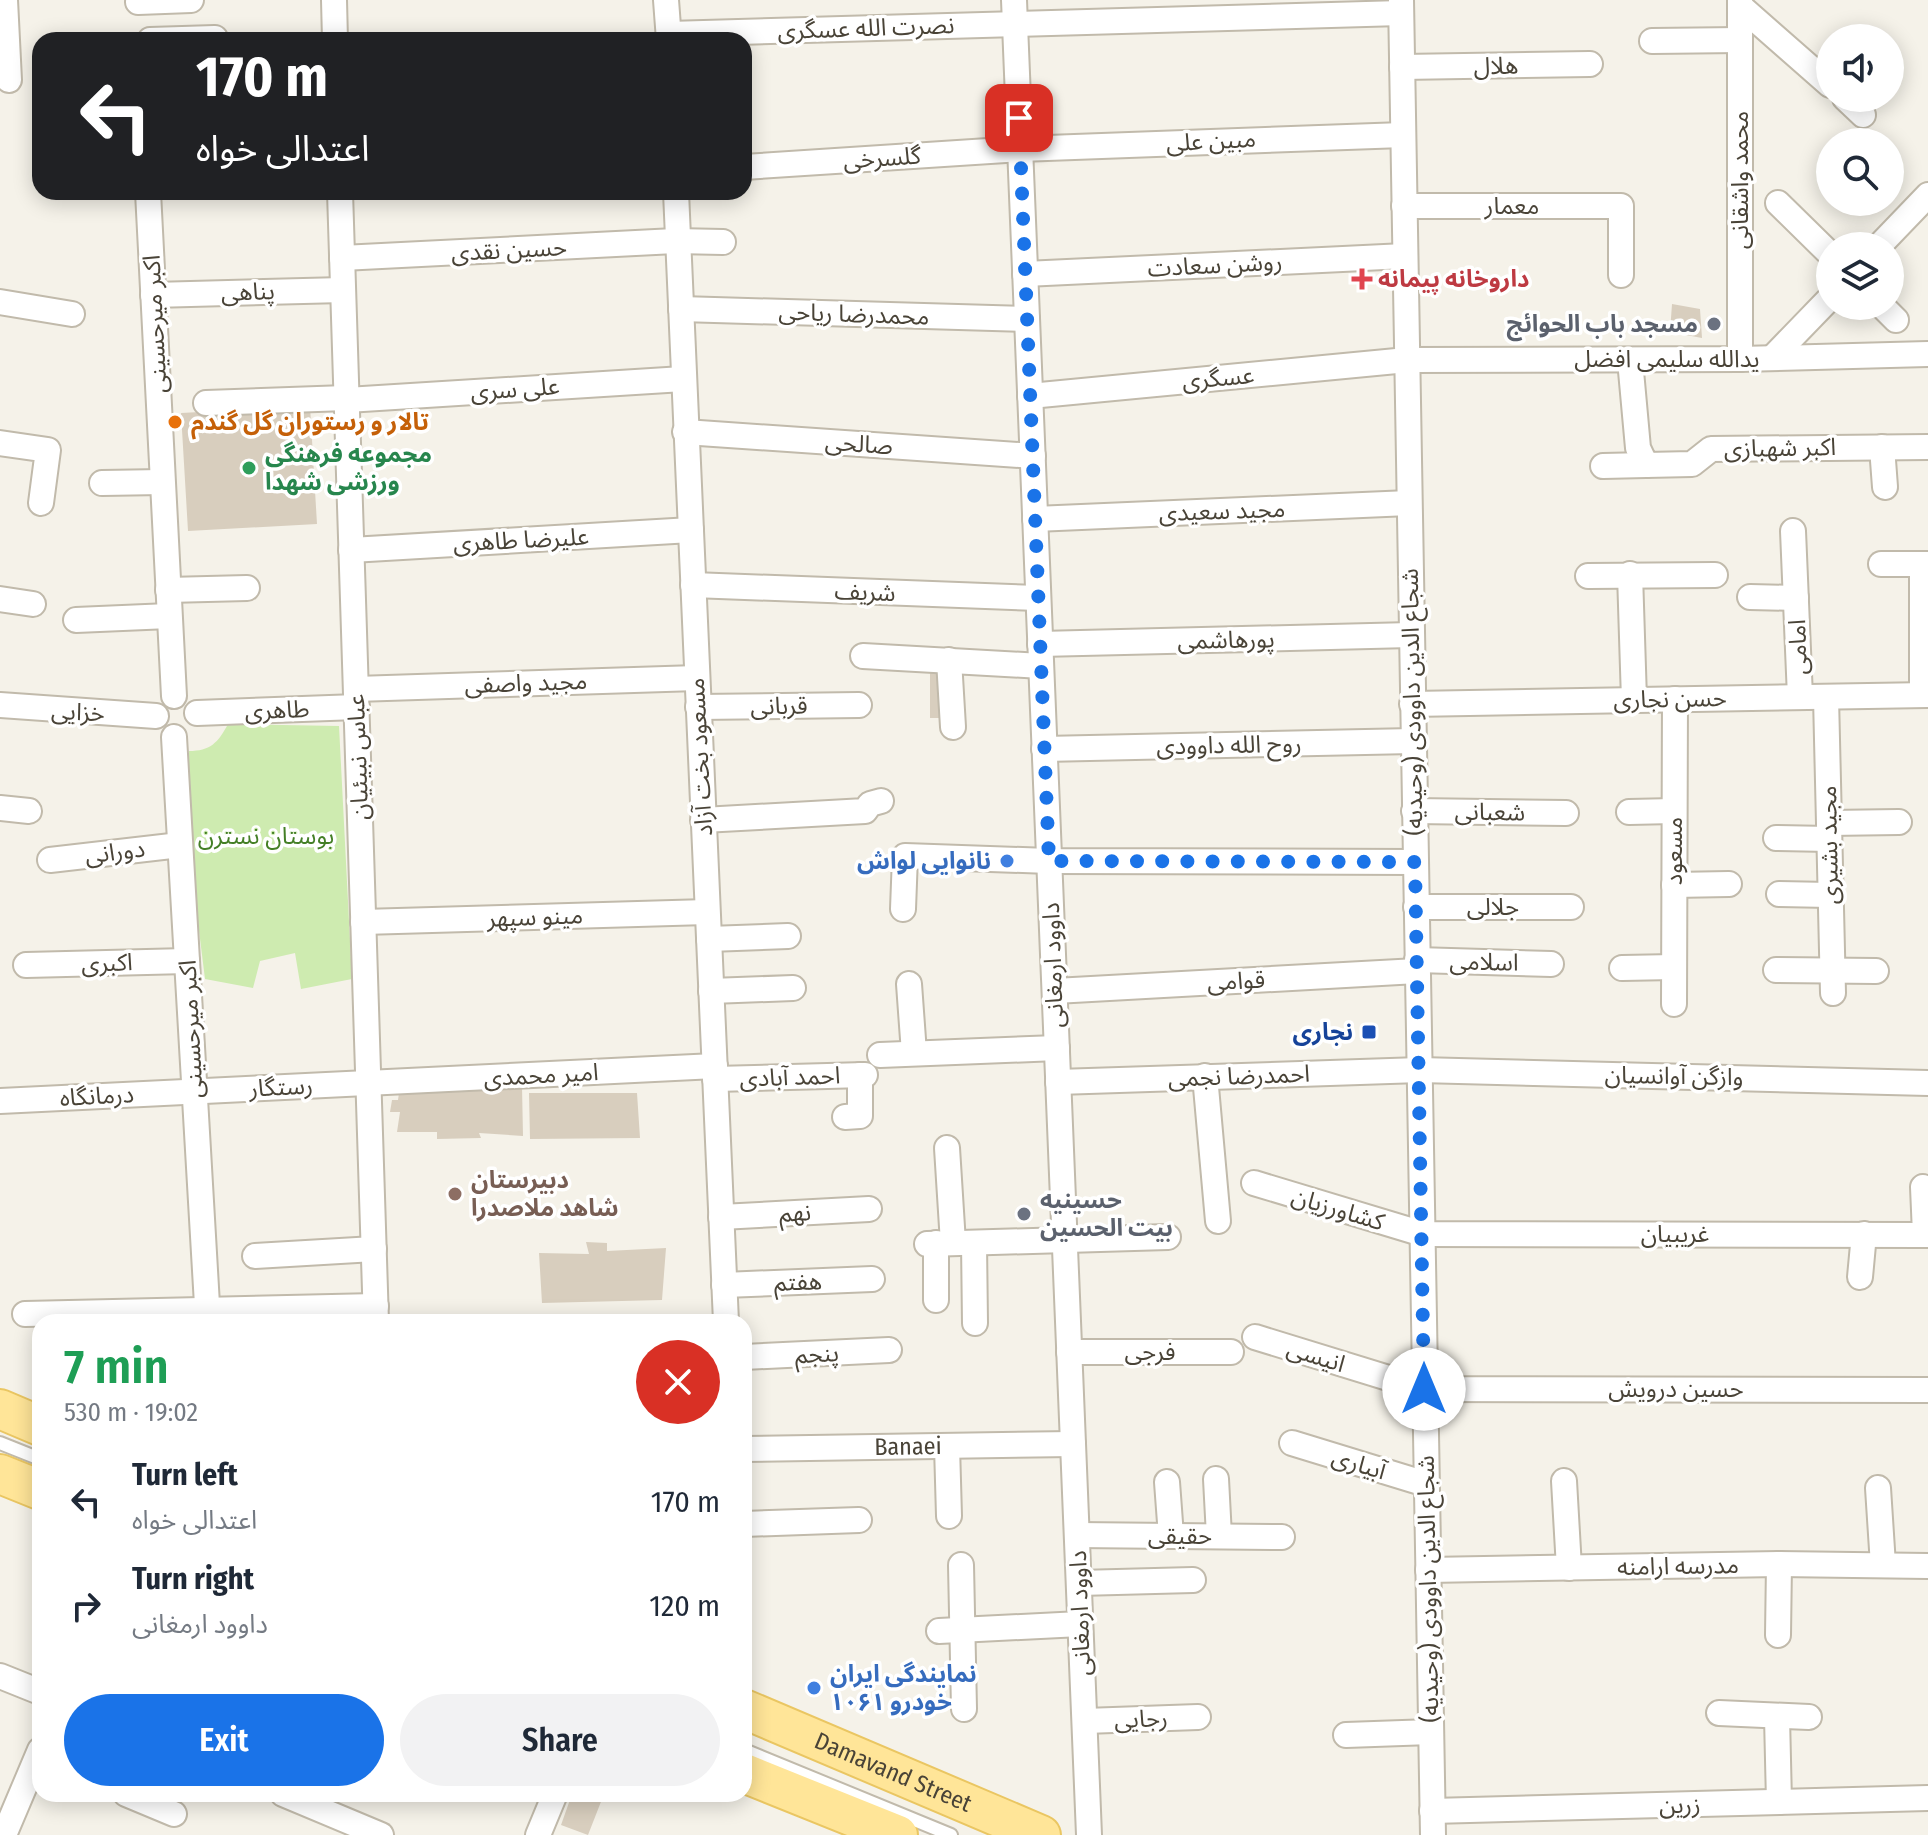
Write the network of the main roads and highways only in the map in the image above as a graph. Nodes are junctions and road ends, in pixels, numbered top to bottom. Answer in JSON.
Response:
{"nodes":[{"id":1,"x":0,"y":1409,"type":"edge"},
{"id":2,"x":32,"y":1423,"type":"edge"},
{"id":3,"x":0,"y":1474,"type":"edge"},
{"id":4,"x":32,"y":1487,"type":"edge"},
{"id":5,"x":752,"y":1712,"type":"edge"},
{"id":6,"x":752,"y":1776,"type":"edge"},
{"id":7,"x":898,"y":1835,"type":"edge"},
{"id":8,"x":1041,"y":1835,"type":"edge"}],
"edges":[{"from":1,"to":2,"type":"main road"},
{"from":3,"to":4,"type":"main road"},
{"from":5,"to":8,"type":"main road","name":"Damavand Street"},
{"from":6,"to":7,"type":"main road"}]}
